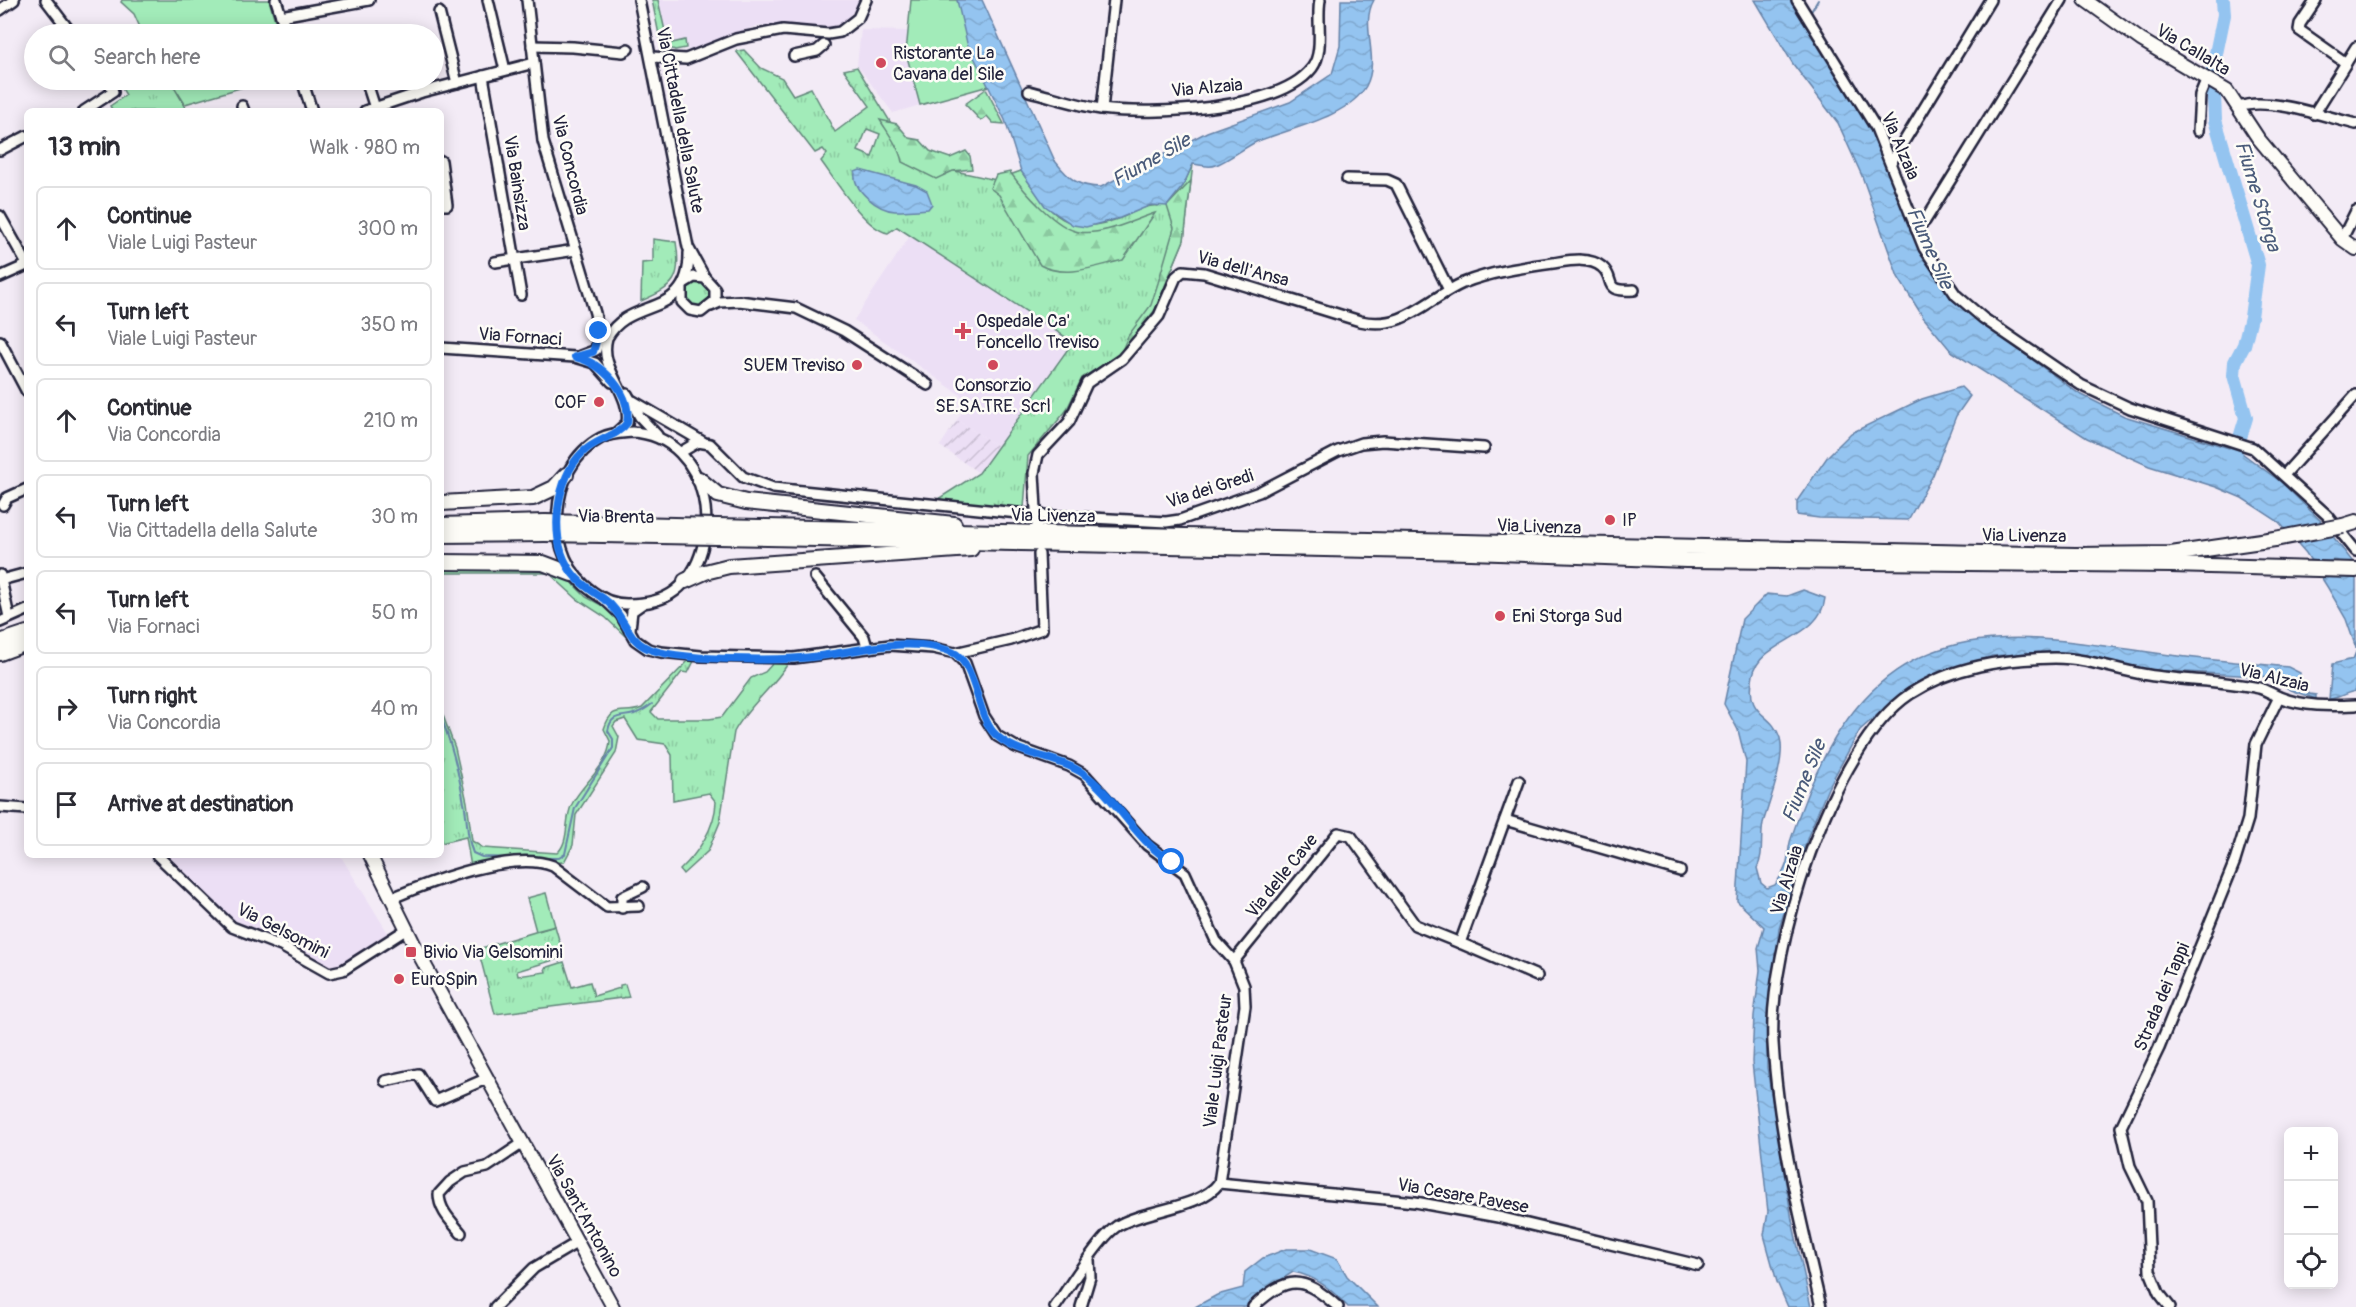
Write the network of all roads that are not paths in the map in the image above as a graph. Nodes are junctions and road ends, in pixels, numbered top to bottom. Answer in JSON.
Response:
{"nodes":[{"id":1,"x":14,"y":0,"type":"edge"},
{"id":2,"x":46,"y":0,"type":"edge"},
{"id":3,"x":276,"y":0,"type":"edge"},
{"id":4,"x":369,"y":0,"type":"edge"},
{"id":5,"x":488,"y":0,"type":"edge"},
{"id":6,"x":527,"y":0,"type":"edge"},
{"id":7,"x":639,"y":0,"type":"edge"},
{"id":8,"x":866,"y":0,"type":"edge"},
{"id":9,"x":1114,"y":0,"type":"edge"},
{"id":10,"x":1320,"y":0,"type":"edge"},
{"id":11,"x":1810,"y":0,"type":"edge"},
{"id":12,"x":1990,"y":0,"type":"edge"},
{"id":13,"x":2062,"y":0,"type":"edge"},
{"id":14,"x":2085,"y":0,"type":"edge"},
{"id":15,"x":2316,"y":0,"type":"edge"},
{"id":16,"x":1799,"y":2,"type":"edge"},
{"id":17,"x":0,"y":10,"type":"edge"},
{"id":18,"x":439,"y":12,"type":"dead end"},
{"id":19,"x":281,"y":16,"type":"junction"},
{"id":20,"x":64,"y":24,"type":"edge"},
{"id":21,"x":284,"y":24,"type":"edge"},
{"id":22,"x":442,"y":24,"type":"edge"},
{"id":23,"x":444,"y":32,"type":"edge"},
{"id":24,"x":824,"y":45,"type":"dead end"},
{"id":25,"x":532,"y":46,"type":"junction"},
{"id":26,"x":2356,"y":47,"type":"edge"},
{"id":27,"x":628,"y":50,"type":"dead end"},
{"id":28,"x":794,"y":56,"type":"dead end"},
{"id":29,"x":652,"y":57,"type":"junction"},
{"id":30,"x":534,"y":63,"type":"junction"},
{"id":31,"x":2346,"y":63,"type":"junction"},
{"id":32,"x":505,"y":70,"type":"junction"},
{"id":33,"x":483,"y":76,"type":"junction"},
{"id":34,"x":2207,"y":79,"type":"junction"},
{"id":35,"x":457,"y":83,"type":"junction"},
{"id":36,"x":444,"y":87,"type":"edge"},
{"id":37,"x":112,"y":90,"type":"edge"},
{"id":38,"x":305,"y":90,"type":"edge"},
{"id":39,"x":369,"y":90,"type":"edge"},
{"id":40,"x":434,"y":90,"type":"edge"},
{"id":41,"x":1029,"y":91,"type":"dead end"},
{"id":42,"x":2238,"y":107,"type":"junction"},
{"id":43,"x":89,"y":108,"type":"edge"},
{"id":44,"x":311,"y":108,"type":"edge"},
{"id":45,"x":375,"y":108,"type":"joint"},
{"id":46,"x":1102,"y":109,"type":"junction"},
{"id":47,"x":2314,"y":114,"type":"junction"},
{"id":48,"x":2356,"y":124,"type":"edge"},
{"id":49,"x":2198,"y":130,"type":"dead end"},
{"id":50,"x":24,"y":138,"type":"edge"},
{"id":51,"x":0,"y":150,"type":"edge"},
{"id":52,"x":1892,"y":161,"type":"junction"},
{"id":53,"x":1347,"y":179,"type":"dead end"},
{"id":54,"x":444,"y":183,"type":"edge"},
{"id":55,"x":444,"y":205,"type":"edge"},
{"id":56,"x":2356,"y":211,"type":"edge"},
{"id":57,"x":0,"y":216,"type":"edge"},
{"id":58,"x":1916,"y":230,"type":"junction"},
{"id":59,"x":2343,"y":239,"type":"junction"},
{"id":60,"x":688,"y":247,"type":"junction"},
{"id":61,"x":2356,"y":249,"type":"edge"},
{"id":62,"x":576,"y":250,"type":"junction"},
{"id":63,"x":24,"y":259,"type":"edge"},
{"id":64,"x":514,"y":259,"type":"junction"},
{"id":65,"x":495,"y":262,"type":"dead end"},
{"id":66,"x":24,"y":265,"type":"edge"},
{"id":67,"x":0,"y":277,"type":"edge"},
{"id":68,"x":705,"y":278,"type":"junction"},
{"id":69,"x":683,"y":285,"type":"junction"},
{"id":70,"x":715,"y":289,"type":"junction"},
{"id":71,"x":1449,"y":290,"type":"junction"},
{"id":72,"x":1634,"y":290,"type":"dead end"},
{"id":73,"x":520,"y":294,"type":"dead end"},
{"id":74,"x":739,"y":301,"type":"junction"},
{"id":75,"x":661,"y":305,"type":"junction"},
{"id":76,"x":685,"y":306,"type":"junction"},
{"id":77,"x":711,"y":306,"type":"junction"},
{"id":78,"x":623,"y":321,"type":"junction"},
{"id":79,"x":599,"y":335,"type":"junction"},
{"id":80,"x":0,"y":340,"type":"edge"},
{"id":81,"x":444,"y":348,"type":"edge"},
{"id":82,"x":575,"y":357,"type":"junction"},
{"id":83,"x":928,"y":385,"type":"dead end"},
{"id":84,"x":24,"y":386,"type":"edge"},
{"id":85,"x":620,"y":391,"type":"junction"},
{"id":86,"x":2356,"y":395,"type":"edge"},
{"id":87,"x":629,"y":398,"type":"junction"},
{"id":88,"x":615,"y":434,"type":"junction"},
{"id":89,"x":657,"y":435,"type":"junction"},
{"id":90,"x":703,"y":442,"type":"junction"},
{"id":91,"x":1484,"y":448,"type":"dead end"},
{"id":92,"x":681,"y":452,"type":"junction"},
{"id":93,"x":2285,"y":474,"type":"junction"},
{"id":94,"x":566,"y":475,"type":"junction"},
{"id":95,"x":699,"y":479,"type":"junction"},
{"id":96,"x":24,"y":490,"type":"edge"},
{"id":97,"x":444,"y":503,"type":"edge"},
{"id":98,"x":3,"y":505,"type":"dead end"},
{"id":99,"x":1037,"y":515,"type":"junction"},
{"id":100,"x":444,"y":525,"type":"edge"},
{"id":101,"x":2352,"y":525,"type":"edge"},
{"id":102,"x":1037,"y":527,"type":"dead end"},
{"id":103,"x":545,"y":528,"type":"junction"},
{"id":104,"x":717,"y":532,"type":"joint"},
{"id":105,"x":444,"y":535,"type":"edge"},
{"id":106,"x":1009,"y":538,"type":"junction"},
{"id":107,"x":2356,"y":551,"type":"edge"},
{"id":108,"x":1039,"y":554,"type":"dead end"},
{"id":109,"x":444,"y":562,"type":"edge"},
{"id":110,"x":2356,"y":570,"type":"edge"},
{"id":111,"x":24,"y":574,"type":"edge"},
{"id":112,"x":572,"y":574,"type":"junction"},
{"id":113,"x":814,"y":577,"type":"dead end"},
{"id":114,"x":1,"y":578,"type":"edge"},
{"id":115,"x":686,"y":581,"type":"junction"},
{"id":116,"x":603,"y":598,"type":"junction"},
{"id":117,"x":644,"y":602,"type":"junction"},
{"id":118,"x":24,"y":611,"type":"edge"},
{"id":119,"x":9,"y":617,"type":"junction"},
{"id":120,"x":0,"y":622,"type":"edge"},
{"id":121,"x":630,"y":632,"type":"junction"},
{"id":122,"x":24,"y":634,"type":"edge"},
{"id":123,"x":0,"y":642,"type":"edge"},
{"id":124,"x":24,"y":644,"type":"edge"},
{"id":125,"x":867,"y":647,"type":"junction"},
{"id":126,"x":0,"y":653,"type":"edge"},
{"id":127,"x":955,"y":653,"type":"junction"},
{"id":128,"x":2279,"y":697,"type":"junction"},
{"id":129,"x":2356,"y":705,"type":"edge"},
{"id":130,"x":1519,"y":781,"type":"dead end"},
{"id":131,"x":0,"y":807,"type":"edge"},
{"id":132,"x":24,"y":810,"type":"edge"},
{"id":133,"x":1505,"y":820,"type":"junction"},
{"id":134,"x":160,"y":858,"type":"edge"},
{"id":135,"x":372,"y":858,"type":"edge"},
{"id":136,"x":1680,"y":871,"type":"dead end"},
{"id":137,"x":644,"y":887,"type":"dead end"},
{"id":138,"x":392,"y":898,"type":"junction"},
{"id":139,"x":639,"y":906,"type":"dead end"},
{"id":140,"x":622,"y":908,"type":"junction"},
{"id":141,"x":407,"y":929,"type":"junction"},
{"id":142,"x":1460,"y":943,"type":"junction"},
{"id":143,"x":1234,"y":961,"type":"junction"},
{"id":144,"x":1537,"y":976,"type":"dead end"},
{"id":145,"x":488,"y":1078,"type":"junction"},
{"id":146,"x":385,"y":1081,"type":"dead end"},
{"id":147,"x":523,"y":1143,"type":"junction"},
{"id":148,"x":1219,"y":1183,"type":"junction"},
{"id":149,"x":461,"y":1233,"type":"dead end"},
{"id":150,"x":578,"y":1242,"type":"junction"},
{"id":151,"x":1089,"y":1260,"type":"junction"},
{"id":152,"x":1698,"y":1265,"type":"dead end"},
{"id":153,"x":495,"y":1307,"type":"edge"},
{"id":154,"x":613,"y":1307,"type":"edge"},
{"id":155,"x":1055,"y":1307,"type":"edge"},
{"id":156,"x":1081,"y":1307,"type":"edge"},
{"id":157,"x":1253,"y":1307,"type":"edge"},
{"id":158,"x":1338,"y":1307,"type":"edge"},
{"id":159,"x":1821,"y":1307,"type":"edge"},
{"id":160,"x":2170,"y":1307,"type":"edge"}],
"edges":[{"from":1,"to":17,"type":"street"},
{"from":2,"to":20,"type":"street"},
{"from":3,"to":19,"type":"street"},
{"from":4,"to":19,"type":"street"},
{"from":5,"to":32,"type":"street"},
{"from":6,"to":25,"type":"street","name":"Via Concordia"},
{"from":7,"to":29,"type":"street","name":"Via Cittadella della Salute"},
{"from":8,"to":29,"type":"street"},
{"from":9,"to":46,"type":"street"},
{"from":10,"to":46,"type":"street","name":"Via Alzaia"},
{"from":11,"to":16,"type":"street"},
{"from":12,"to":52,"type":"street"},
{"from":13,"to":58,"type":"street"},
{"from":14,"to":34,"type":"main road","name":"Via Callalta"},
{"from":15,"to":31,"type":"street"},
{"from":16,"to":52,"type":"street","name":"Via Alzaia"},
{"from":18,"to":22,"type":"street"},
{"from":19,"to":21,"type":"street"},
{"from":23,"to":35,"type":"street"},
{"from":24,"to":28,"type":"street"},
{"from":25,"to":27,"type":"street"},
{"from":25,"to":30,"type":"street","name":"Via Concordia"},
{"from":26,"to":31,"type":"street"},
{"from":29,"to":60,"type":"street","name":"Via Cittadella della Salute"},
{"from":30,"to":32,"type":"street"},
{"from":30,"to":62,"type":"street","name":"Via Concordia"},
{"from":31,"to":47,"type":"street"},
{"from":32,"to":33,"type":"street"},
{"from":33,"to":35,"type":"street"},
{"from":33,"to":64,"type":"street","name":"Via Bainsizza"},
{"from":34,"to":42,"type":"main road","name":"Via Callalta"},
{"from":34,"to":49,"type":"street"},
{"from":35,"to":36,"type":"street"},
{"from":37,"to":43,"type":"street"},
{"from":38,"to":44,"type":"street"},
{"from":39,"to":45,"type":"street"},
{"from":40,"to":45,"type":"street"},
{"from":41,"to":46,"type":"street","name":"Via Alzaia"},
{"from":42,"to":47,"type":"street"},
{"from":42,"to":59,"type":"main road","name":"Via Callalta"},
{"from":47,"to":48,"type":"street"},
{"from":50,"to":51,"type":"street"},
{"from":52,"to":58,"type":"street","name":"Via Alzaia"},
{"from":53,"to":71,"type":"street"},
{"from":54,"to":55,"type":"street"},
{"from":56,"to":59,"type":"street"},
{"from":57,"to":63,"type":"street"},
{"from":58,"to":93,"type":"street","name":"Via Alzaia"},
{"from":59,"to":61,"type":"main road","name":"Via Callalta"},
{"from":60,"to":68,"type":"street","name":"Via Cittadella della Salute"},
{"from":60,"to":69,"type":"street","name":"Via Cittadella della Salute"},
{"from":62,"to":64,"type":"street"},
{"from":62,"to":79,"type":"street","name":"Via Concordia"},
{"from":64,"to":65,"type":"street"},
{"from":64,"to":73,"type":"street","name":"Via Bainsizza"},
{"from":66,"to":67,"type":"street"},
{"from":68,"to":69,"type":"street"},
{"from":68,"to":70,"type":"street","name":"Via Cittadella della Salute"},
{"from":69,"to":75,"type":"street"},
{"from":69,"to":76,"type":"street","name":"Via Cittadella della Salute"},
{"from":70,"to":74,"type":"street"},
{"from":70,"to":77,"type":"street"},
{"from":71,"to":72,"type":"street","name":"Via dell'Ansa"},
{"from":71,"to":99,"type":"street","name":"Via dell'Ansa"},
{"from":74,"to":77,"type":"street"},
{"from":74,"to":83,"type":"street"},
{"from":75,"to":76,"type":"street"},
{"from":75,"to":78,"type":"street"},
{"from":76,"to":77,"type":"street"},
{"from":78,"to":79,"type":"street"},
{"from":78,"to":85,"type":"street"},
{"from":78,"to":87,"type":"street"},
{"from":79,"to":82,"type":"street"},
{"from":80,"to":84,"type":"street"},
{"from":81,"to":82,"type":"street","name":"Via Fornaci"},
{"from":82,"to":85,"type":"street","name":"Via Fornaci"},
{"from":85,"to":88,"type":"street"},
{"from":86,"to":93,"type":"street"},
{"from":87,"to":89,"type":"street"},
{"from":87,"to":90,"type":"street","name":"Via dei Gredi"},
{"from":88,"to":89,"type":"street"},
{"from":88,"to":94,"type":"street"},
{"from":89,"to":92,"type":"street"},
{"from":90,"to":92,"type":"street"},
{"from":90,"to":99,"type":"street","name":"Via dei Gredi"},
{"from":91,"to":99,"type":"street","name":"Via dei Gredi"},
{"from":92,"to":95,"type":"street"},
{"from":93,"to":107,"type":"street","name":"Via Alzaia"},
{"from":94,"to":97,"type":"highway"},
{"from":94,"to":112,"type":"street"},
{"from":95,"to":106,"type":"highway"},
{"from":95,"to":115,"type":"street"},
{"from":96,"to":98,"type":"street"},
{"from":99,"to":102,"type":"street","name":"Via dell'Ansa"},
{"from":100,"to":103,"type":"highway","name":"Via Brenta"},
{"from":101,"to":106,"type":"highway","name":"Via Livenza","bridge":true},
{"from":103,"to":104,"type":"highway","name":"Via Brenta","bridge":true},
{"from":103,"to":105,"type":"highway","name":"Via Brenta"},
{"from":104,"to":106,"type":"highway","name":"Via Livenza"},
{"from":106,"to":110,"type":"highway","name":"Via Livenza"},
{"from":106,"to":115,"type":"highway"},
{"from":108,"to":127,"type":"street"},
{"from":109,"to":112,"type":"highway"},
{"from":111,"to":114,"type":"street"},
{"from":112,"to":116,"type":"street"},
{"from":113,"to":125,"type":"street"},
{"from":114,"to":119,"type":"street"},
{"from":115,"to":117,"type":"street"},
{"from":116,"to":117,"type":"street"},
{"from":116,"to":121,"type":"street"},
{"from":117,"to":121,"type":"street"},
{"from":118,"to":119,"type":"street"},
{"from":119,"to":120,"type":"street"},
{"from":121,"to":125,"type":"street"},
{"from":122,"to":123,"type":"highway"},
{"from":124,"to":126,"type":"highway"},
{"from":125,"to":127,"type":"street"},
{"from":127,"to":143,"type":"street","name":"Viale Luigi Pasteur"},
{"from":128,"to":129,"type":"street","name":"Via Alzaia"},
{"from":128,"to":159,"type":"street","name":"Via Alzaia"},
{"from":128,"to":160,"type":"street","name":"Strada dei Tappi"},
{"from":130,"to":133,"type":"street"},
{"from":131,"to":132,"type":"street"},
{"from":133,"to":136,"type":"street"},
{"from":133,"to":142,"type":"street"},
{"from":134,"to":141,"type":"street","name":"Via Gelsomini"},
{"from":135,"to":138,"type":"main road","name":"Via Sant'Antonino"},
{"from":137,"to":140,"type":"street"},
{"from":138,"to":140,"type":"street"},
{"from":138,"to":141,"type":"main road","name":"Via Sant'Antonino"},
{"from":139,"to":140,"type":"street"},
{"from":141,"to":145,"type":"main road","name":"Via Sant'Antonino"},
{"from":142,"to":143,"type":"street","name":"Via delle Cave"},
{"from":142,"to":144,"type":"street","name":"Via delle Cave"},
{"from":143,"to":148,"type":"street","name":"Viale Luigi Pasteur"},
{"from":145,"to":146,"type":"street"},
{"from":145,"to":147,"type":"main road","name":"Via Sant'Antonino"},
{"from":147,"to":149,"type":"street","name":"Via Sant'Antonino"},
{"from":147,"to":150,"type":"main road","name":"Via Sant'Antonino"},
{"from":148,"to":151,"type":"street"},
{"from":148,"to":152,"type":"street","name":"Via Cesare Pavese"},
{"from":150,"to":153,"type":"street"},
{"from":150,"to":154,"type":"main road","name":"Via Sant'Antonino"},
{"from":151,"to":155,"type":"street"},
{"from":151,"to":156,"type":"street"},
{"from":157,"to":158,"type":"street"}]}
